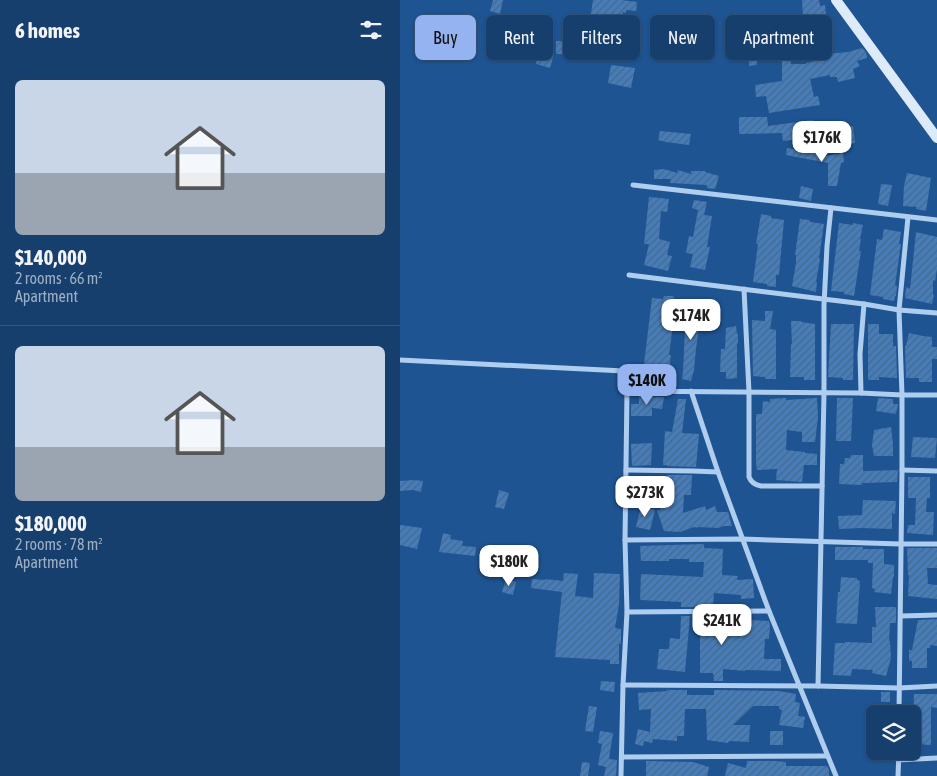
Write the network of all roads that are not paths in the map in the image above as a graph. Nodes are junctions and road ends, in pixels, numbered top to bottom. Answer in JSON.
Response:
{"nodes":[{"id":1,"x":836,"y":0,"type":"edge"},
{"id":2,"x":937,"y":138,"type":"edge"},
{"id":3,"x":633,"y":185,"type":"dead end"},
{"id":4,"x":831,"y":208,"type":"junction"},
{"id":5,"x":908,"y":217,"type":"junction"},
{"id":6,"x":937,"y":220,"type":"edge"},
{"id":7,"x":629,"y":275,"type":"dead end"},
{"id":8,"x":744,"y":289,"type":"junction"},
{"id":9,"x":824,"y":299,"type":"junction"},
{"id":10,"x":864,"y":304,"type":"junction"},
{"id":11,"x":899,"y":310,"type":"junction"},
{"id":12,"x":937,"y":313,"type":"edge"},
{"id":13,"x":400,"y":360,"type":"edge"},
{"id":14,"x":624,"y":371,"type":"dead end"},
{"id":15,"x":691,"y":391,"type":"junction"},
{"id":16,"x":749,"y":392,"type":"junction"},
{"id":17,"x":824,"y":393,"type":"junction"},
{"id":18,"x":862,"y":393,"type":"junction"},
{"id":19,"x":902,"y":395,"type":"junction"},
{"id":20,"x":937,"y":395,"type":"edge"},
{"id":21,"x":626,"y":470,"type":"junction"},
{"id":22,"x":902,"y":470,"type":"junction"},
{"id":23,"x":937,"y":471,"type":"edge"},
{"id":24,"x":718,"y":472,"type":"junction"},
{"id":25,"x":822,"y":486,"type":"junction"},
{"id":26,"x":742,"y":539,"type":"junction"},
{"id":27,"x":625,"y":540,"type":"junction"},
{"id":28,"x":821,"y":542,"type":"junction"},
{"id":29,"x":901,"y":544,"type":"junction"},
{"id":30,"x":937,"y":544,"type":"edge"},
{"id":31,"x":770,"y":611,"type":"junction"},
{"id":32,"x":627,"y":612,"type":"junction"},
{"id":33,"x":937,"y":615,"type":"edge"},
{"id":34,"x":901,"y":616,"type":"junction"},
{"id":35,"x":623,"y":685,"type":"junction"},
{"id":36,"x":799,"y":686,"type":"junction"},
{"id":37,"x":818,"y":686,"type":"junction"},
{"id":38,"x":937,"y":686,"type":"edge"},
{"id":39,"x":899,"y":688,"type":"junction"},
{"id":40,"x":899,"y":705,"type":"edge"},
{"id":41,"x":622,"y":756,"type":"junction"},
{"id":42,"x":827,"y":756,"type":"junction"},
{"id":43,"x":937,"y":758,"type":"edge"},
{"id":44,"x":921,"y":759,"type":"edge"},
{"id":45,"x":898,"y":760,"type":"edge"},
{"id":46,"x":621,"y":776,"type":"edge"},
{"id":47,"x":836,"y":776,"type":"edge"},
{"id":48,"x":898,"y":776,"type":"edge"}],
"edges":[{"from":1,"to":2,"type":"main road"},
{"from":3,"to":4,"type":"street"},
{"from":4,"to":5,"type":"street"},
{"from":4,"to":9,"type":"street"},
{"from":5,"to":6,"type":"street"},
{"from":5,"to":11,"type":"street"},
{"from":7,"to":8,"type":"street"},
{"from":8,"to":9,"type":"street"},
{"from":8,"to":16,"type":"street"},
{"from":9,"to":10,"type":"street"},
{"from":9,"to":17,"type":"street"},
{"from":10,"to":11,"type":"street"},
{"from":10,"to":18,"type":"street"},
{"from":11,"to":12,"type":"street"},
{"from":11,"to":19,"type":"street"},
{"from":13,"to":14,"type":"street"},
{"from":15,"to":16,"type":"street"},
{"from":15,"to":21,"type":"street"},
{"from":15,"to":24,"type":"street"},
{"from":16,"to":17,"type":"street"},
{"from":16,"to":25,"type":"street"},
{"from":17,"to":18,"type":"street"},
{"from":17,"to":25,"type":"street"},
{"from":18,"to":19,"type":"street"},
{"from":19,"to":20,"type":"street"},
{"from":19,"to":22,"type":"street"},
{"from":21,"to":24,"type":"street"},
{"from":21,"to":27,"type":"street"},
{"from":22,"to":23,"type":"street"},
{"from":22,"to":29,"type":"street"},
{"from":24,"to":26,"type":"street"},
{"from":25,"to":28,"type":"street"},
{"from":26,"to":27,"type":"street"},
{"from":26,"to":28,"type":"street"},
{"from":26,"to":31,"type":"street"},
{"from":27,"to":32,"type":"street"},
{"from":28,"to":29,"type":"street"},
{"from":28,"to":37,"type":"street"},
{"from":29,"to":30,"type":"street"},
{"from":29,"to":34,"type":"street"},
{"from":31,"to":32,"type":"street"},
{"from":31,"to":36,"type":"street"},
{"from":32,"to":35,"type":"street"},
{"from":33,"to":34,"type":"street"},
{"from":34,"to":39,"type":"street"},
{"from":35,"to":36,"type":"street"},
{"from":35,"to":41,"type":"street"},
{"from":36,"to":37,"type":"street"},
{"from":36,"to":42,"type":"street"},
{"from":37,"to":39,"type":"street"},
{"from":38,"to":39,"type":"street"},
{"from":39,"to":40,"type":"street"},
{"from":41,"to":42,"type":"street"},
{"from":41,"to":46,"type":"street"},
{"from":42,"to":47,"type":"street"},
{"from":43,"to":44,"type":"street"},
{"from":45,"to":48,"type":"street"}]}
